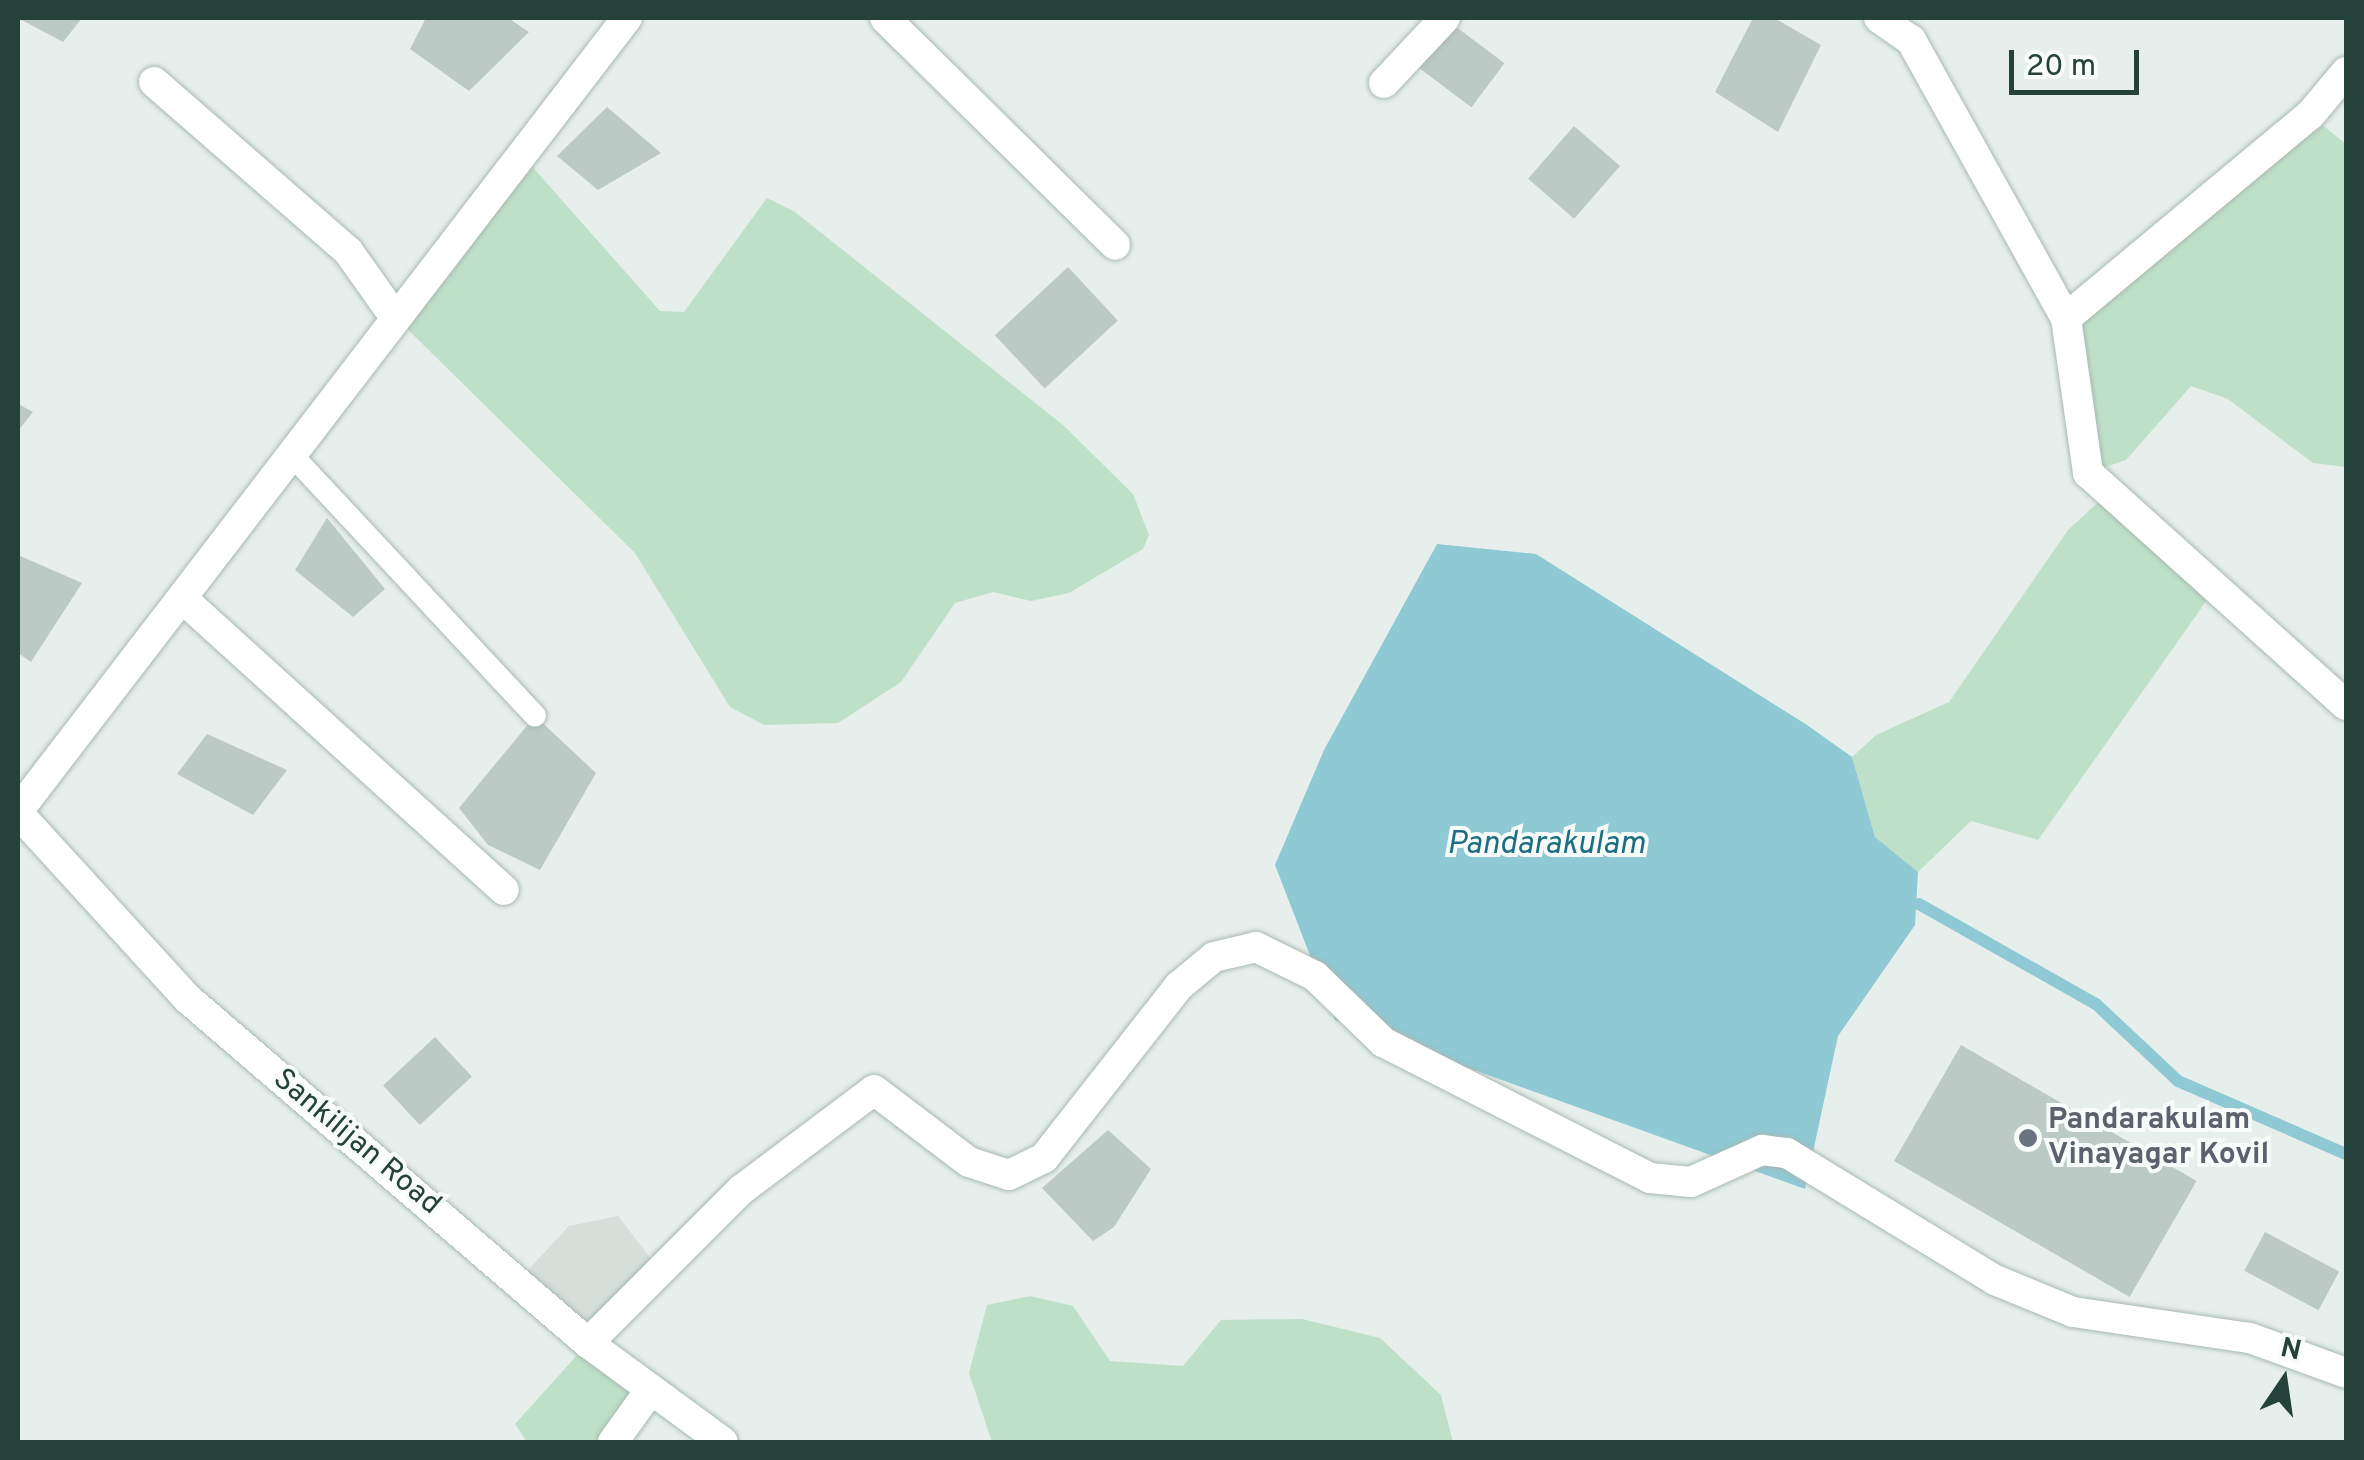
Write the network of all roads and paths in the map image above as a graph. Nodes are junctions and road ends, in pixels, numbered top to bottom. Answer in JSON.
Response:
{"nodes":[{"id":1,"x":626,"y":18,"type":"edge"},
{"id":2,"x":884,"y":18,"type":"edge"},
{"id":3,"x":1445,"y":18,"type":"edge"},
{"id":4,"x":1879,"y":18,"type":"edge"},
{"id":5,"x":2346,"y":72,"type":"edge"},
{"id":6,"x":154,"y":82,"type":"dead end"},
{"id":7,"x":1384,"y":83,"type":"dead end"},
{"id":8,"x":1115,"y":245,"type":"dead end"},
{"id":9,"x":394,"y":316,"type":"junction"},
{"id":10,"x":2066,"y":318,"type":"junction"},
{"id":11,"x":290,"y":453,"type":"junction"},
{"id":12,"x":183,"y":599,"type":"junction"},
{"id":13,"x":2346,"y":705,"type":"edge"},
{"id":14,"x":535,"y":716,"type":"dead end"},
{"id":15,"x":18,"y":812,"type":"edge"},
{"id":16,"x":504,"y":890,"type":"dead end"},
{"id":17,"x":588,"y":1344,"type":"junction"},
{"id":18,"x":2346,"y":1372,"type":"edge"},
{"id":19,"x":651,"y":1389,"type":"junction"},
{"id":20,"x":612,"y":1442,"type":"edge"},
{"id":21,"x":723,"y":1442,"type":"edge"}],
"edges":[{"from":1,"to":9,"type":"street"},
{"from":2,"to":8,"type":"street"},
{"from":3,"to":7,"type":"street"},
{"from":4,"to":10,"type":"street"},
{"from":5,"to":10,"type":"street"},
{"from":6,"to":9,"type":"street"},
{"from":9,"to":11,"type":"street"},
{"from":10,"to":13,"type":"street"},
{"from":11,"to":12,"type":"street"},
{"from":11,"to":14,"type":"lane"},
{"from":12,"to":15,"type":"street"},
{"from":12,"to":16,"type":"street"},
{"from":15,"to":17,"type":"street","name":"Sankilijan Road"},
{"from":17,"to":18,"type":"street"},
{"from":17,"to":19,"type":"street","name":"Sankilijan Road"},
{"from":19,"to":20,"type":"street"},
{"from":19,"to":21,"type":"street","name":"Sankilijan Road"}]}
